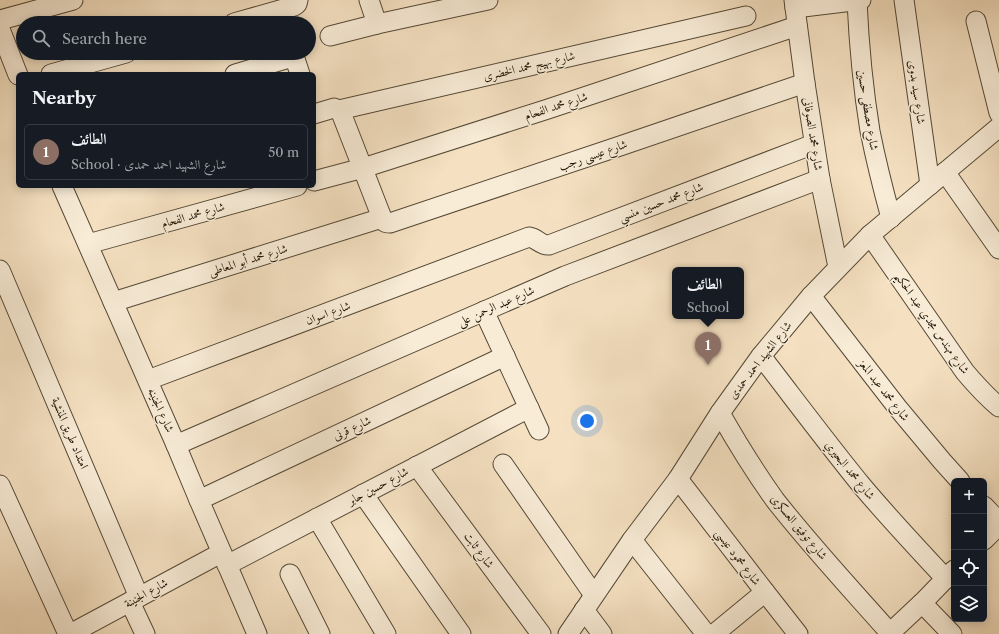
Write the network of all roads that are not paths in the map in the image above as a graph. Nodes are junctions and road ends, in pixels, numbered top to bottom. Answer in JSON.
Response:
{"nodes":[{"id":1,"x":73,"y":0,"type":"edge"},
{"id":2,"x":298,"y":0,"type":"edge"},
{"id":3,"x":369,"y":0,"type":"edge"},
{"id":4,"x":488,"y":0,"type":"edge"},
{"id":5,"x":859,"y":0,"type":"edge"},
{"id":6,"x":904,"y":0,"type":"edge"},
{"id":7,"x":467,"y":2,"type":"edge"},
{"id":8,"x":794,"y":4,"type":"edge"},
{"id":9,"x":259,"y":16,"type":"edge"},
{"id":10,"x":746,"y":16,"type":"dead end"},
{"id":11,"x":0,"y":20,"type":"edge"},
{"id":12,"x":976,"y":21,"type":"dead end"},
{"id":13,"x":377,"y":24,"type":"junction"},
{"id":14,"x":797,"y":26,"type":"junction"},
{"id":15,"x":0,"y":29,"type":"edge"},
{"id":16,"x":330,"y":36,"type":"dead end"},
{"id":17,"x":101,"y":60,"type":"edge"},
{"id":18,"x":283,"y":60,"type":"edge"},
{"id":19,"x":296,"y":60,"type":"edge"},
{"id":20,"x":17,"y":72,"type":"edge"},
{"id":21,"x":58,"y":72,"type":"edge"},
{"id":22,"x":242,"y":72,"type":"edge"},
{"id":23,"x":299,"y":72,"type":"edge"},
{"id":24,"x":805,"y":83,"type":"junction"},
{"id":25,"x":340,"y":110,"type":"junction"},
{"id":26,"x":316,"y":113,"type":"edge"},
{"id":27,"x":999,"y":113,"type":"edge"},
{"id":28,"x":999,"y":127,"type":"edge"},
{"id":29,"x":814,"y":144,"type":"junction"},
{"id":30,"x":362,"y":168,"type":"junction"},
{"id":31,"x":945,"y":172,"type":"junction"},
{"id":32,"x":820,"y":179,"type":"junction"},
{"id":33,"x":316,"y":180,"type":"edge"},
{"id":34,"x":930,"y":185,"type":"junction"},
{"id":35,"x":67,"y":188,"type":"edge"},
{"id":36,"x":290,"y":188,"type":"edge"},
{"id":37,"x":382,"y":218,"type":"junction"},
{"id":38,"x":891,"y":218,"type":"junction"},
{"id":39,"x":870,"y":235,"type":"junction"},
{"id":40,"x":88,"y":244,"type":"junction"},
{"id":41,"x":508,"y":245,"type":"joint"},
{"id":42,"x":999,"y":248,"type":"edge"},
{"id":43,"x":838,"y":268,"type":"junction"},
{"id":44,"x":0,"y":270,"type":"edge"},
{"id":45,"x":811,"y":296,"type":"junction"},
{"id":46,"x":113,"y":302,"type":"junction"},
{"id":47,"x":484,"y":311,"type":"junction"},
{"id":48,"x":505,"y":356,"type":"junction"},
{"id":49,"x":761,"y":356,"type":"junction"},
{"id":50,"x":148,"y":380,"type":"junction"},
{"id":51,"x":999,"y":407,"type":"edge"},
{"id":52,"x":529,"y":408,"type":"junction"},
{"id":53,"x":720,"y":413,"type":"junction"},
{"id":54,"x":540,"y":430,"type":"dead end"},
{"id":55,"x":176,"y":445,"type":"junction"},
{"id":56,"x":503,"y":464,"type":"dead end"},
{"id":57,"x":418,"y":466,"type":"junction"},
{"id":58,"x":957,"y":478,"type":"edge"},
{"id":59,"x":678,"y":479,"type":"junction"},
{"id":60,"x":0,"y":485,"type":"edge"},
{"id":61,"x":363,"y":494,"type":"junction"},
{"id":62,"x":199,"y":500,"type":"junction"},
{"id":63,"x":987,"y":514,"type":"edge"},
{"id":64,"x":317,"y":518,"type":"junction"},
{"id":65,"x":994,"y":533,"type":"edge"},
{"id":66,"x":632,"y":540,"type":"junction"},
{"id":67,"x":224,"y":559,"type":"junction"},
{"id":68,"x":290,"y":574,"type":"dead end"},
{"id":69,"x":950,"y":575,"type":"edge"},
{"id":70,"x":765,"y":592,"type":"junction"},
{"id":71,"x":594,"y":594,"type":"junction"},
{"id":72,"x":134,"y":599,"type":"junction"},
{"id":73,"x":922,"y":603,"type":"junction"},
{"id":74,"x":584,"y":610,"type":"junction"},
{"id":75,"x":69,"y":634,"type":"edge"},
{"id":76,"x":145,"y":634,"type":"edge"},
{"id":77,"x":257,"y":634,"type":"edge"},
{"id":78,"x":320,"y":634,"type":"edge"},
{"id":79,"x":386,"y":634,"type":"edge"},
{"id":80,"x":461,"y":634,"type":"edge"},
{"id":81,"x":541,"y":634,"type":"edge"},
{"id":82,"x":568,"y":634,"type":"edge"},
{"id":83,"x":602,"y":634,"type":"edge"},
{"id":84,"x":706,"y":634,"type":"edge"},
{"id":85,"x":714,"y":634,"type":"edge"},
{"id":86,"x":798,"y":634,"type":"edge"},
{"id":87,"x":890,"y":634,"type":"edge"},
{"id":88,"x":952,"y":634,"type":"edge"}],
"edges":[{"from":1,"to":11,"type":"street"},
{"from":2,"to":9,"type":"street"},
{"from":3,"to":13,"type":"street"},
{"from":4,"to":7,"type":"street"},
{"from":5,"to":8,"type":"street"},
{"from":5,"to":38,"type":"street","name":"شارع مصطفى حسين"},
{"from":6,"to":34,"type":"street","name":"شارع سيد بدوى"},
{"from":7,"to":13,"type":"street"},
{"from":8,"to":14,"type":"street","name":"شارع محمد الصوفانى"},
{"from":10,"to":25,"type":"street","name":"شارع بهيج محمد الخضرى"},
{"from":12,"to":27,"type":"street"},
{"from":13,"to":16,"type":"street"},
{"from":14,"to":24,"type":"street","name":"شارع محمد الصوفانى"},
{"from":14,"to":30,"type":"street","name":"شارع محمد الفحام"},
{"from":15,"to":20,"type":"street"},
{"from":17,"to":21,"type":"street"},
{"from":18,"to":22,"type":"street"},
{"from":19,"to":23,"type":"street"},
{"from":24,"to":29,"type":"street","name":"شارع محمد الصوفانى"},
{"from":24,"to":37,"type":"street","name":"شارع عيسى رجب"},
{"from":25,"to":26,"type":"street","name":"شارع بهيج محمد الخضرى"},
{"from":25,"to":30,"type":"street"},
{"from":28,"to":31,"type":"street","name":"شارع الشهيد احمد حمدى"},
{"from":29,"to":32,"type":"street","name":"شارع محمد الصوفانى"},
{"from":29,"to":41,"type":"street","name":"شارع محمد حسين منسي"},
{"from":30,"to":33,"type":"street","name":"شارع محمد الفحام"},
{"from":30,"to":37,"type":"street"},
{"from":31,"to":34,"type":"street","name":"شارع الشهيد احمد حمدى"},
{"from":31,"to":42,"type":"street"},
{"from":32,"to":43,"type":"street","name":"شارع محمد الصوفانى"},
{"from":32,"to":47,"type":"street","name":"شارع عبد الرحمن على"},
{"from":34,"to":38,"type":"street","name":"شارع الشهيد احمد حمدى"},
{"from":35,"to":40,"type":"street","name":"شارع الجنينه"},
{"from":36,"to":40,"type":"street","name":"شارع محمد الفحام"},
{"from":37,"to":46,"type":"street","name":"شارع محمد أبو المعاطى"},
{"from":38,"to":39,"type":"street","name":"شارع الشهيد احمد حمدى"},
{"from":39,"to":43,"type":"street","name":"شارع الشهيد احمد حمدى"},
{"from":39,"to":51,"type":"street","name":"شارع مهندس مجدي عبد الحكيم"},
{"from":40,"to":46,"type":"street","name":"شارع الجنينه"},
{"from":41,"to":50,"type":"street","name":"شارع اسوان"},
{"from":43,"to":45,"type":"street","name":"شارع الشهيد احمد حمدى"},
{"from":44,"to":72,"type":"street","name":"امتداد طريق المنشية"},
{"from":45,"to":49,"type":"street","name":"شارع الشهيد احمد حمدى"},
{"from":45,"to":58,"type":"street","name":"شارع محمد عبد المعز"},
{"from":46,"to":50,"type":"street","name":"شارع الجنينه"},
{"from":47,"to":48,"type":"street"},
{"from":47,"to":55,"type":"street","name":"شارع عبد الرحمن على"},
{"from":48,"to":52,"type":"street"},
{"from":48,"to":62,"type":"street","name":"شارع قرنى"},
{"from":49,"to":53,"type":"street","name":"شارع الشهيد احمد حمدى"},
{"from":49,"to":69,"type":"street","name":"شارع محمد البحيري"},
{"from":50,"to":55,"type":"street","name":"شارع الجنينه"},
{"from":52,"to":54,"type":"street"},
{"from":52,"to":57,"type":"street","name":"شارع حسين جابر"},
{"from":53,"to":59,"type":"street","name":"شارع الشهيد احمد حمدى"},
{"from":53,"to":87,"type":"street","name":"شارع توفيق العسكرى"},
{"from":55,"to":62,"type":"street","name":"شارع الجنينه"},
{"from":56,"to":71,"type":"street"},
{"from":57,"to":61,"type":"street","name":"شارع حسين جابر"},
{"from":57,"to":81,"type":"street","name":"شارع ثابت"},
{"from":59,"to":66,"type":"street","name":"شارع الشهيد احمد حمدى"},
{"from":59,"to":70,"type":"street","name":"شارع محمود عيسي"},
{"from":60,"to":75,"type":"street"},
{"from":61,"to":64,"type":"street","name":"شارع حسين جابر"},
{"from":61,"to":80,"type":"street"},
{"from":62,"to":67,"type":"street","name":"شارع الجنينه"},
{"from":63,"to":65,"type":"street"},
{"from":64,"to":67,"type":"street","name":"شارع حسين جابر"},
{"from":64,"to":79,"type":"street"},
{"from":66,"to":71,"type":"street","name":"شارع الشهيد احمد حمدى"},
{"from":66,"to":84,"type":"street"},
{"from":67,"to":72,"type":"street","name":"شارع الجنينة"},
{"from":67,"to":77,"type":"street","name":"شارع الجنينه"},
{"from":68,"to":78,"type":"street"},
{"from":69,"to":73,"type":"street"},
{"from":70,"to":85,"type":"street"},
{"from":70,"to":86,"type":"street","name":"شارع محمود عيسي"},
{"from":71,"to":74,"type":"street","name":"شارع الشهيد احمد حمدى"},
{"from":72,"to":75,"type":"street","name":"شارع الجنينة"},
{"from":72,"to":76,"type":"street","name":"امتداد طريق المنشية"},
{"from":73,"to":87,"type":"street"},
{"from":73,"to":88,"type":"street"},
{"from":74,"to":82,"type":"street","name":"شارع الشهيد احمد حمدى"},
{"from":74,"to":83,"type":"street"}]}
